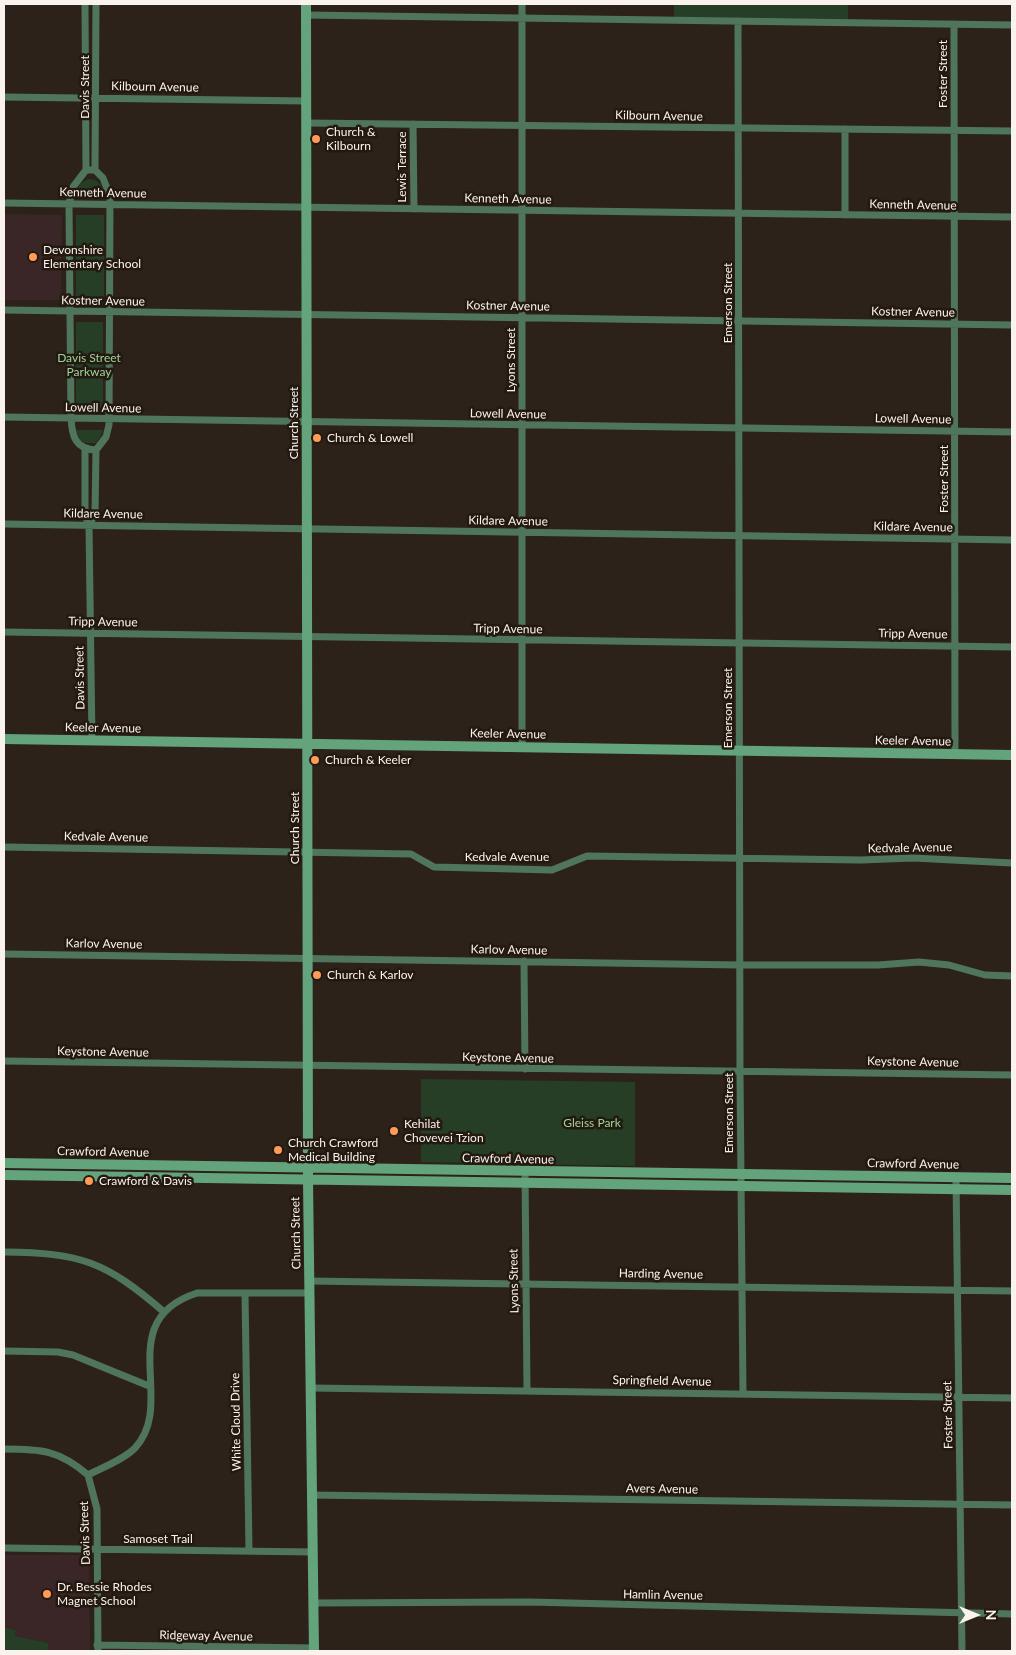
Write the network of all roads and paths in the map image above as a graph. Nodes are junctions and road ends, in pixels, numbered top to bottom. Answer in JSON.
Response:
{"nodes":[{"id":1,"x":85,"y":4,"type":"edge"},
{"id":2,"x":96,"y":4,"type":"edge"},
{"id":3,"x":306,"y":4,"type":"edge"},
{"id":4,"x":522,"y":4,"type":"edge"},
{"id":5,"x":306,"y":15,"type":"junction"},
{"id":6,"x":522,"y":18,"type":"junction"},
{"id":7,"x":738,"y":21,"type":"junction"},
{"id":8,"x":954,"y":24,"type":"junction"},
{"id":9,"x":1012,"y":25,"type":"edge"},
{"id":10,"x":4,"y":96,"type":"edge"},
{"id":11,"x":86,"y":98,"type":"junction"},
{"id":12,"x":96,"y":98,"type":"junction"},
{"id":13,"x":306,"y":101,"type":"junction"},
{"id":14,"x":306,"y":123,"type":"junction"},
{"id":15,"x":414,"y":124,"type":"junction"},
{"id":16,"x":522,"y":125,"type":"junction"},
{"id":17,"x":739,"y":128,"type":"junction"},
{"id":18,"x":845,"y":130,"type":"junction"},
{"id":19,"x":955,"y":130,"type":"junction"},
{"id":20,"x":1012,"y":131,"type":"edge"},
{"id":21,"x":86,"y":170,"type":"junction"},
{"id":22,"x":95,"y":170,"type":"junction"},
{"id":23,"x":4,"y":203,"type":"edge"},
{"id":24,"x":69,"y":204,"type":"junction"},
{"id":25,"x":110,"y":204,"type":"junction"},
{"id":26,"x":306,"y":207,"type":"junction"},
{"id":27,"x":414,"y":209,"type":"junction"},
{"id":28,"x":522,"y":210,"type":"junction"},
{"id":29,"x":739,"y":213,"type":"junction"},
{"id":30,"x":845,"y":215,"type":"junction"},
{"id":31,"x":955,"y":216,"type":"junction"},
{"id":32,"x":1012,"y":217,"type":"edge"},
{"id":33,"x":4,"y":310,"type":"edge"},
{"id":34,"x":71,"y":311,"type":"junction"},
{"id":35,"x":110,"y":312,"type":"junction"},
{"id":36,"x":307,"y":315,"type":"junction"},
{"id":37,"x":522,"y":318,"type":"junction"},
{"id":38,"x":739,"y":321,"type":"junction"},
{"id":39,"x":955,"y":324,"type":"junction"},
{"id":40,"x":1012,"y":325,"type":"edge"},
{"id":41,"x":4,"y":417,"type":"edge"},
{"id":42,"x":71,"y":418,"type":"junction"},
{"id":43,"x":110,"y":419,"type":"junction"},
{"id":44,"x":307,"y":422,"type":"junction"},
{"id":45,"x":522,"y":425,"type":"junction"},
{"id":46,"x":740,"y":428,"type":"junction"},
{"id":47,"x":955,"y":431,"type":"junction"},
{"id":48,"x":1012,"y":432,"type":"edge"},
{"id":49,"x":85,"y":449,"type":"junction"},
{"id":50,"x":96,"y":450,"type":"junction"},
{"id":51,"x":4,"y":524,"type":"edge"},
{"id":52,"x":89,"y":526,"type":"junction"},
{"id":53,"x":307,"y":529,"type":"junction"},
{"id":54,"x":522,"y":533,"type":"junction"},
{"id":55,"x":739,"y":535,"type":"junction"},
{"id":56,"x":955,"y":539,"type":"junction"},
{"id":57,"x":1012,"y":540,"type":"edge"},
{"id":58,"x":4,"y":632,"type":"edge"},
{"id":59,"x":90,"y":633,"type":"junction"},
{"id":60,"x":307,"y":637,"type":"junction"},
{"id":61,"x":522,"y":640,"type":"junction"},
{"id":62,"x":739,"y":643,"type":"junction"},
{"id":63,"x":955,"y":646,"type":"junction"},
{"id":64,"x":1012,"y":647,"type":"edge"},
{"id":65,"x":4,"y":739,"type":"edge"},
{"id":66,"x":92,"y":740,"type":"junction"},
{"id":67,"x":307,"y":744,"type":"junction"},
{"id":68,"x":522,"y":747,"type":"junction"},
{"id":69,"x":739,"y":750,"type":"junction"},
{"id":70,"x":955,"y":754,"type":"junction"},
{"id":71,"x":1012,"y":754,"type":"edge"},
{"id":72,"x":4,"y":846,"type":"edge"},
{"id":73,"x":307,"y":852,"type":"junction"},
{"id":74,"x":740,"y":858,"type":"junction"},
{"id":75,"x":1012,"y":863,"type":"edge"},
{"id":76,"x":4,"y":954,"type":"edge"},
{"id":77,"x":307,"y":959,"type":"junction"},
{"id":78,"x":524,"y":961,"type":"junction"},
{"id":79,"x":740,"y":965,"type":"junction"},
{"id":80,"x":1012,"y":976,"type":"edge"},
{"id":81,"x":4,"y":1061,"type":"edge"},
{"id":82,"x":307,"y":1066,"type":"junction"},
{"id":83,"x":525,"y":1069,"type":"junction"},
{"id":84,"x":740,"y":1072,"type":"junction"},
{"id":85,"x":1012,"y":1075,"type":"edge"},
{"id":86,"x":4,"y":1163,"type":"edge"},
{"id":87,"x":91,"y":1164,"type":"junction"},
{"id":88,"x":308,"y":1168,"type":"junction"},
{"id":89,"x":525,"y":1172,"type":"junction"},
{"id":90,"x":4,"y":1175,"type":"edge"},
{"id":91,"x":740,"y":1175,"type":"junction"},
{"id":92,"x":91,"y":1176,"type":"junction"},
{"id":93,"x":956,"y":1178,"type":"junction"},
{"id":94,"x":1012,"y":1178,"type":"edge"},
{"id":95,"x":308,"y":1180,"type":"junction"},
{"id":96,"x":525,"y":1183,"type":"junction"},
{"id":97,"x":741,"y":1186,"type":"junction"},
{"id":98,"x":956,"y":1190,"type":"junction"},
{"id":99,"x":1012,"y":1190,"type":"edge"},
{"id":100,"x":4,"y":1252,"type":"edge"},
{"id":101,"x":309,"y":1282,"type":"junction"},
{"id":102,"x":526,"y":1284,"type":"junction"},
{"id":103,"x":742,"y":1286,"type":"junction"},
{"id":104,"x":957,"y":1290,"type":"junction"},
{"id":105,"x":1012,"y":1291,"type":"edge"},
{"id":106,"x":309,"y":1293,"type":"junction"},
{"id":107,"x":245,"y":1294,"type":"junction"},
{"id":108,"x":164,"y":1312,"type":"junction"},
{"id":109,"x":4,"y":1351,"type":"edge"},
{"id":110,"x":149,"y":1386,"type":"junction"},
{"id":111,"x":311,"y":1388,"type":"junction"},
{"id":112,"x":527,"y":1390,"type":"junction"},
{"id":113,"x":743,"y":1394,"type":"junction"},
{"id":114,"x":959,"y":1397,"type":"junction"},
{"id":115,"x":1012,"y":1398,"type":"edge"},
{"id":116,"x":4,"y":1448,"type":"edge"},
{"id":117,"x":88,"y":1475,"type":"junction"},
{"id":118,"x":312,"y":1496,"type":"junction"},
{"id":119,"x":960,"y":1505,"type":"junction"},
{"id":120,"x":1012,"y":1505,"type":"edge"},
{"id":121,"x":4,"y":1548,"type":"edge"},
{"id":122,"x":97,"y":1550,"type":"junction"},
{"id":123,"x":249,"y":1550,"type":"junction"},
{"id":124,"x":313,"y":1552,"type":"junction"},
{"id":125,"x":314,"y":1603,"type":"junction"},
{"id":126,"x":962,"y":1613,"type":"junction"},
{"id":127,"x":1012,"y":1614,"type":"edge"},
{"id":128,"x":98,"y":1648,"type":"edge"},
{"id":129,"x":194,"y":1650,"type":"edge"},
{"id":130,"x":314,"y":1650,"type":"edge"},
{"id":131,"x":962,"y":1651,"type":"edge"}],
"edges":[{"from":1,"to":11,"type":"street","name":"Davis Street"},
{"from":2,"to":12,"type":"street","name":"Davis Street"},
{"from":3,"to":5,"type":"street","name":"Church Street"},
{"from":4,"to":6,"type":"street","name":"Lyons Street"},
{"from":5,"to":6,"type":"street"},
{"from":5,"to":13,"type":"street","name":"Church Street"},
{"from":6,"to":7,"type":"street"},
{"from":6,"to":16,"type":"street","name":"Lyons Street"},
{"from":7,"to":8,"type":"street"},
{"from":7,"to":17,"type":"street","name":"Emerson Street"},
{"from":8,"to":9,"type":"street"},
{"from":8,"to":19,"type":"street","name":"Foster Street"},
{"from":10,"to":11,"type":"street","name":"Kilbourn Avenue"},
{"from":11,"to":12,"type":"street","name":"Kilbourn Avenue"},
{"from":11,"to":21,"type":"street","name":"Davis Street"},
{"from":12,"to":13,"type":"street","name":"Kilbourn Avenue"},
{"from":12,"to":22,"type":"street","name":"Davis Street"},
{"from":13,"to":14,"type":"street","name":"Church Street"},
{"from":14,"to":15,"type":"street","name":"Kilbourn Avenue"},
{"from":14,"to":26,"type":"street","name":"Church Street"},
{"from":15,"to":16,"type":"street","name":"Kilbourn Avenue"},
{"from":15,"to":27,"type":"street","name":"Lewis Terrace"},
{"from":16,"to":17,"type":"street","name":"Kilbourn Avenue"},
{"from":16,"to":28,"type":"street","name":"Lyons Street"},
{"from":17,"to":18,"type":"street","name":"Kilbourn Avenue"},
{"from":17,"to":29,"type":"street","name":"Emerson Street"},
{"from":18,"to":19,"type":"street","name":"Kilbourn Avenue"},
{"from":18,"to":30,"type":"street"},
{"from":19,"to":20,"type":"street","name":"Kilbourn Avenue"},
{"from":19,"to":31,"type":"street","name":"Foster Street"},
{"from":21,"to":22,"type":"street"},
{"from":21,"to":24,"type":"street"},
{"from":22,"to":25,"type":"street","name":"Davis Street"},
{"from":23,"to":24,"type":"street","name":"Kenneth Avenue"},
{"from":24,"to":25,"type":"street","name":"Kenneth Avenue"},
{"from":24,"to":34,"type":"street"},
{"from":25,"to":26,"type":"street","name":"Kenneth Avenue"},
{"from":25,"to":35,"type":"street","name":"Davis Street"},
{"from":26,"to":27,"type":"street","name":"Kenneth Avenue"},
{"from":26,"to":36,"type":"street","name":"Church Street"},
{"from":27,"to":28,"type":"street","name":"Kenneth Avenue"},
{"from":28,"to":29,"type":"street","name":"Kenneth Avenue"},
{"from":28,"to":37,"type":"street","name":"Lyons Street"},
{"from":29,"to":30,"type":"street","name":"Kenneth Avenue"},
{"from":29,"to":38,"type":"street","name":"Emerson Street"},
{"from":30,"to":31,"type":"street","name":"Kenneth Avenue"},
{"from":31,"to":32,"type":"street","name":"Kenneth Avenue"},
{"from":31,"to":39,"type":"street","name":"Foster Street"},
{"from":33,"to":34,"type":"street","name":"Kostner Avenue"},
{"from":34,"to":35,"type":"street","name":"Kostner Avenue"},
{"from":34,"to":42,"type":"street"},
{"from":35,"to":36,"type":"street","name":"Kostner Avenue"},
{"from":35,"to":43,"type":"street","name":"Davis Street"},
{"from":36,"to":37,"type":"street","name":"Kostner Avenue"},
{"from":36,"to":44,"type":"street","name":"Church Street"},
{"from":37,"to":38,"type":"street","name":"Kostner Avenue"},
{"from":37,"to":45,"type":"street","name":"Lyons Street"},
{"from":38,"to":39,"type":"street","name":"Kostner Avenue"},
{"from":38,"to":46,"type":"street","name":"Emerson Street"},
{"from":39,"to":40,"type":"street","name":"Kostner Avenue"},
{"from":39,"to":47,"type":"street","name":"Foster Street"},
{"from":41,"to":42,"type":"street","name":"Lowell Avenue"},
{"from":42,"to":43,"type":"street","name":"Lowell Avenue"},
{"from":42,"to":49,"type":"street"},
{"from":43,"to":44,"type":"street","name":"Lowell Avenue"},
{"from":43,"to":50,"type":"street","name":"Davis Street"},
{"from":44,"to":45,"type":"street","name":"Lowell Avenue"},
{"from":44,"to":53,"type":"street","name":"Church Street"},
{"from":45,"to":46,"type":"street","name":"Lowell Avenue"},
{"from":45,"to":54,"type":"street","name":"Lyons Street"},
{"from":46,"to":47,"type":"street","name":"Lowell Avenue"},
{"from":46,"to":55,"type":"street","name":"Emerson Street"},
{"from":47,"to":48,"type":"street","name":"Lowell Avenue"},
{"from":47,"to":56,"type":"street","name":"Foster Street"},
{"from":49,"to":50,"type":"street"},
{"from":49,"to":52,"type":"street","name":"Davis Street"},
{"from":50,"to":52,"type":"street","name":"Davis Street"},
{"from":51,"to":52,"type":"street","name":"Kildare Avenue"},
{"from":52,"to":53,"type":"street","name":"Kildare Avenue"},
{"from":52,"to":59,"type":"street","name":"Davis Street"},
{"from":53,"to":54,"type":"street","name":"Kildare Avenue"},
{"from":53,"to":60,"type":"street","name":"Church Street"},
{"from":54,"to":55,"type":"street","name":"Kildare Avenue"},
{"from":54,"to":61,"type":"street","name":"Lyons Street"},
{"from":55,"to":56,"type":"street","name":"Kildare Avenue"},
{"from":55,"to":62,"type":"street","name":"Emerson Street"},
{"from":56,"to":57,"type":"street","name":"Kildare Avenue"},
{"from":56,"to":63,"type":"street","name":"Foster Street"},
{"from":58,"to":59,"type":"street","name":"Tripp Avenue"},
{"from":59,"to":60,"type":"street","name":"Tripp Avenue"},
{"from":59,"to":66,"type":"street","name":"Davis Street"},
{"from":60,"to":61,"type":"street","name":"Tripp Avenue"},
{"from":60,"to":67,"type":"street","name":"Church Street"},
{"from":61,"to":62,"type":"street","name":"Tripp Avenue"},
{"from":61,"to":68,"type":"street","name":"Lyons Street"},
{"from":62,"to":63,"type":"street","name":"Tripp Avenue"},
{"from":62,"to":69,"type":"street","name":"Emerson Street"},
{"from":63,"to":64,"type":"street","name":"Tripp Avenue"},
{"from":63,"to":70,"type":"street","name":"Foster Street"},
{"from":65,"to":66,"type":"street","name":"Keeler Avenue"},
{"from":66,"to":67,"type":"street","name":"Keeler Avenue"},
{"from":67,"to":68,"type":"street","name":"Keeler Avenue"},
{"from":67,"to":73,"type":"street","name":"Church Street"},
{"from":68,"to":69,"type":"street","name":"Keeler Avenue"},
{"from":69,"to":70,"type":"street","name":"Keeler Avenue"},
{"from":69,"to":74,"type":"street","name":"Emerson Street"},
{"from":70,"to":71,"type":"street","name":"Keeler Avenue"},
{"from":72,"to":73,"type":"street","name":"Kedvale Avenue"},
{"from":73,"to":74,"type":"street","name":"Kedvale Avenue"},
{"from":73,"to":77,"type":"street","name":"Church Street"},
{"from":74,"to":75,"type":"street","name":"Kedvale Avenue"},
{"from":74,"to":79,"type":"street","name":"Emerson Street"},
{"from":76,"to":77,"type":"street","name":"Karlov Avenue"},
{"from":77,"to":78,"type":"street","name":"Karlov Avenue"},
{"from":77,"to":82,"type":"street","name":"Church Street"},
{"from":78,"to":79,"type":"street","name":"Karlov Avenue"},
{"from":78,"to":83,"type":"street"},
{"from":79,"to":80,"type":"street","name":"Karlov Avenue"},
{"from":79,"to":84,"type":"street","name":"Emerson Street"},
{"from":81,"to":82,"type":"street","name":"Keystone Avenue"},
{"from":82,"to":83,"type":"street","name":"Keystone Avenue"},
{"from":82,"to":88,"type":"street","name":"Church Street"},
{"from":83,"to":84,"type":"street","name":"Keystone Avenue"},
{"from":84,"to":85,"type":"street","name":"Keystone Avenue"},
{"from":84,"to":91,"type":"street","name":"Emerson Street"},
{"from":86,"to":87,"type":"street","name":"Crawford Avenue"},
{"from":87,"to":88,"type":"street","name":"Crawford Avenue"},
{"from":87,"to":92,"type":"street"},
{"from":88,"to":89,"type":"street","name":"Crawford Avenue"},
{"from":88,"to":95,"type":"street","name":"Church Street"},
{"from":89,"to":91,"type":"street","name":"Crawford Avenue"},
{"from":89,"to":96,"type":"street","name":"Lyons Street"},
{"from":90,"to":92,"type":"street","name":"Crawford Avenue"},
{"from":91,"to":93,"type":"street","name":"Crawford Avenue"},
{"from":91,"to":97,"type":"street","name":"Emerson Street"},
{"from":92,"to":95,"type":"street","name":"Crawford Avenue"},
{"from":93,"to":94,"type":"street","name":"Crawford Avenue"},
{"from":93,"to":98,"type":"street","name":"Foster Street"},
{"from":95,"to":96,"type":"street","name":"Crawford Avenue"},
{"from":95,"to":101,"type":"street","name":"Church Street"},
{"from":96,"to":97,"type":"street","name":"Crawford Avenue"},
{"from":96,"to":102,"type":"street","name":"Lyons Street"},
{"from":97,"to":98,"type":"street","name":"Crawford Avenue"},
{"from":97,"to":103,"type":"street","name":"Emerson Street"},
{"from":98,"to":99,"type":"street","name":"Crawford Avenue"},
{"from":98,"to":104,"type":"street","name":"Foster Street"},
{"from":100,"to":108,"type":"street"},
{"from":101,"to":102,"type":"street","name":"Harding Avenue"},
{"from":101,"to":106,"type":"street","name":"Church Street"},
{"from":102,"to":103,"type":"street","name":"Harding Avenue"},
{"from":102,"to":112,"type":"street","name":"Lyons Street"},
{"from":103,"to":104,"type":"street","name":"Harding Avenue"},
{"from":103,"to":113,"type":"street","name":"Emerson Street"},
{"from":104,"to":105,"type":"street","name":"Harding Avenue"},
{"from":104,"to":114,"type":"street","name":"Foster Street"},
{"from":106,"to":107,"type":"street"},
{"from":106,"to":111,"type":"street","name":"Church Street"},
{"from":107,"to":108,"type":"street"},
{"from":107,"to":123,"type":"street","name":"White Cloud Drive"},
{"from":108,"to":110,"type":"street"},
{"from":109,"to":110,"type":"street"},
{"from":110,"to":117,"type":"street"},
{"from":111,"to":112,"type":"street","name":"Springfield Avenue"},
{"from":111,"to":118,"type":"street","name":"Church Street"},
{"from":112,"to":113,"type":"street","name":"Springfield Avenue"},
{"from":113,"to":114,"type":"street","name":"Springfield Avenue"},
{"from":114,"to":115,"type":"street","name":"Springfield Avenue"},
{"from":114,"to":119,"type":"street","name":"Foster Street"},
{"from":116,"to":117,"type":"street"},
{"from":117,"to":122,"type":"street","name":"Davis Street"},
{"from":118,"to":119,"type":"street","name":"Avers Avenue"},
{"from":118,"to":124,"type":"street","name":"Church Street"},
{"from":119,"to":120,"type":"street","name":"Avers Avenue"},
{"from":119,"to":126,"type":"street","name":"Foster Street"},
{"from":121,"to":122,"type":"street","name":"Samoset Trail"},
{"from":122,"to":123,"type":"street","name":"Samoset Trail"},
{"from":122,"to":128,"type":"street","name":"Davis Street"},
{"from":123,"to":124,"type":"street","name":"Samoset Trail"},
{"from":124,"to":125,"type":"street","name":"Church Street"},
{"from":125,"to":126,"type":"street","name":"Hamlin Avenue"},
{"from":125,"to":130,"type":"street","name":"Church Street"},
{"from":126,"to":127,"type":"street","name":"Hamlin Avenue"},
{"from":126,"to":131,"type":"street","name":"Foster Street"},
{"from":128,"to":129,"type":"street","name":"Ridgeway Avenue"},
{"from":129,"to":130,"type":"street","name":"Ridgeway Avenue"}]}
